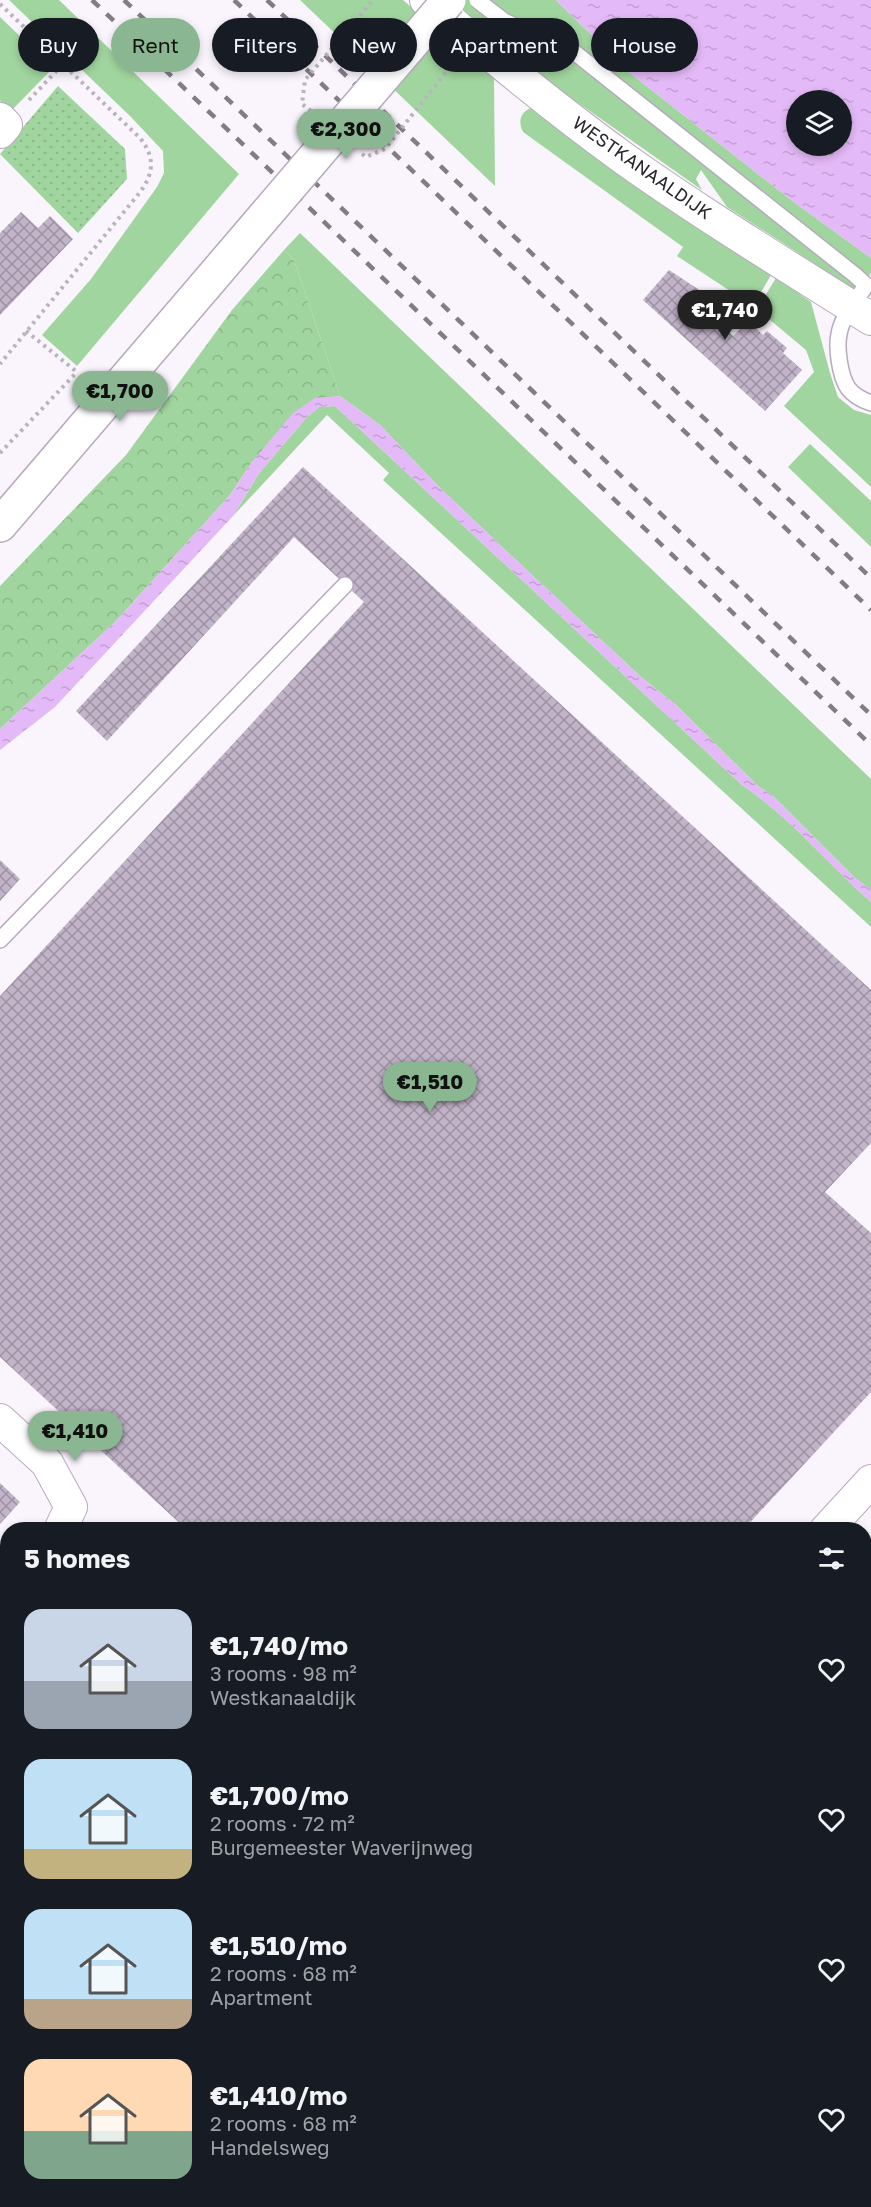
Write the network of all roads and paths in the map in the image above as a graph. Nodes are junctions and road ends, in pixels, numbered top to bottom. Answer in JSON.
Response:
{"nodes":[{"id":1,"x":373,"y":0,"type":"edge"},
{"id":2,"x":426,"y":0,"type":"edge"},
{"id":3,"x":449,"y":0,"type":"edge"},
{"id":4,"x":477,"y":0,"type":"edge"},
{"id":5,"x":0,"y":4,"type":"edge"},
{"id":6,"x":18,"y":21,"type":"edge"},
{"id":7,"x":55,"y":72,"type":"edge"},
{"id":8,"x":71,"y":72,"type":"edge"},
{"id":9,"x":445,"y":72,"type":"edge"},
{"id":10,"x":314,"y":114,"type":"dead end"},
{"id":11,"x":2,"y":125,"type":"edge"},
{"id":12,"x":358,"y":150,"type":"dead end"},
{"id":13,"x":861,"y":313,"type":"edge"},
{"id":14,"x":26,"y":331,"type":"junction"},
{"id":15,"x":0,"y":364,"type":"edge"},
{"id":16,"x":871,"y":403,"type":"edge"},
{"id":17,"x":0,"y":453,"type":"edge"},
{"id":18,"x":0,"y":525,"type":"edge"},
{"id":19,"x":345,"y":585,"type":"dead end"},
{"id":20,"x":0,"y":940,"type":"edge"},
{"id":21,"x":0,"y":1420,"type":"edge"},
{"id":22,"x":871,"y":1481,"type":"edge"},
{"id":23,"x":63,"y":1522,"type":"edge"},
{"id":24,"x":833,"y":1522,"type":"edge"}],
"edges":[{"from":1,"to":10,"type":"path","bridge":true},
{"from":2,"to":13,"type":"street","name":"WESTKANAALDIJK"},
{"from":3,"to":18,"type":"main road","bridge":true},
{"from":4,"to":13,"type":"lane","bridge":true},
{"from":5,"to":6,"type":"path"},
{"from":7,"to":11,"type":"path"},
{"from":8,"to":14,"type":"path"},
{"from":9,"to":12,"type":"path","bridge":true},
{"from":13,"to":16,"type":"lane"},
{"from":14,"to":15,"type":"path"},
{"from":14,"to":17,"type":"path"},
{"from":19,"to":20,"type":"lane"},
{"from":21,"to":23,"type":"street"},
{"from":22,"to":24,"type":"street"}]}
